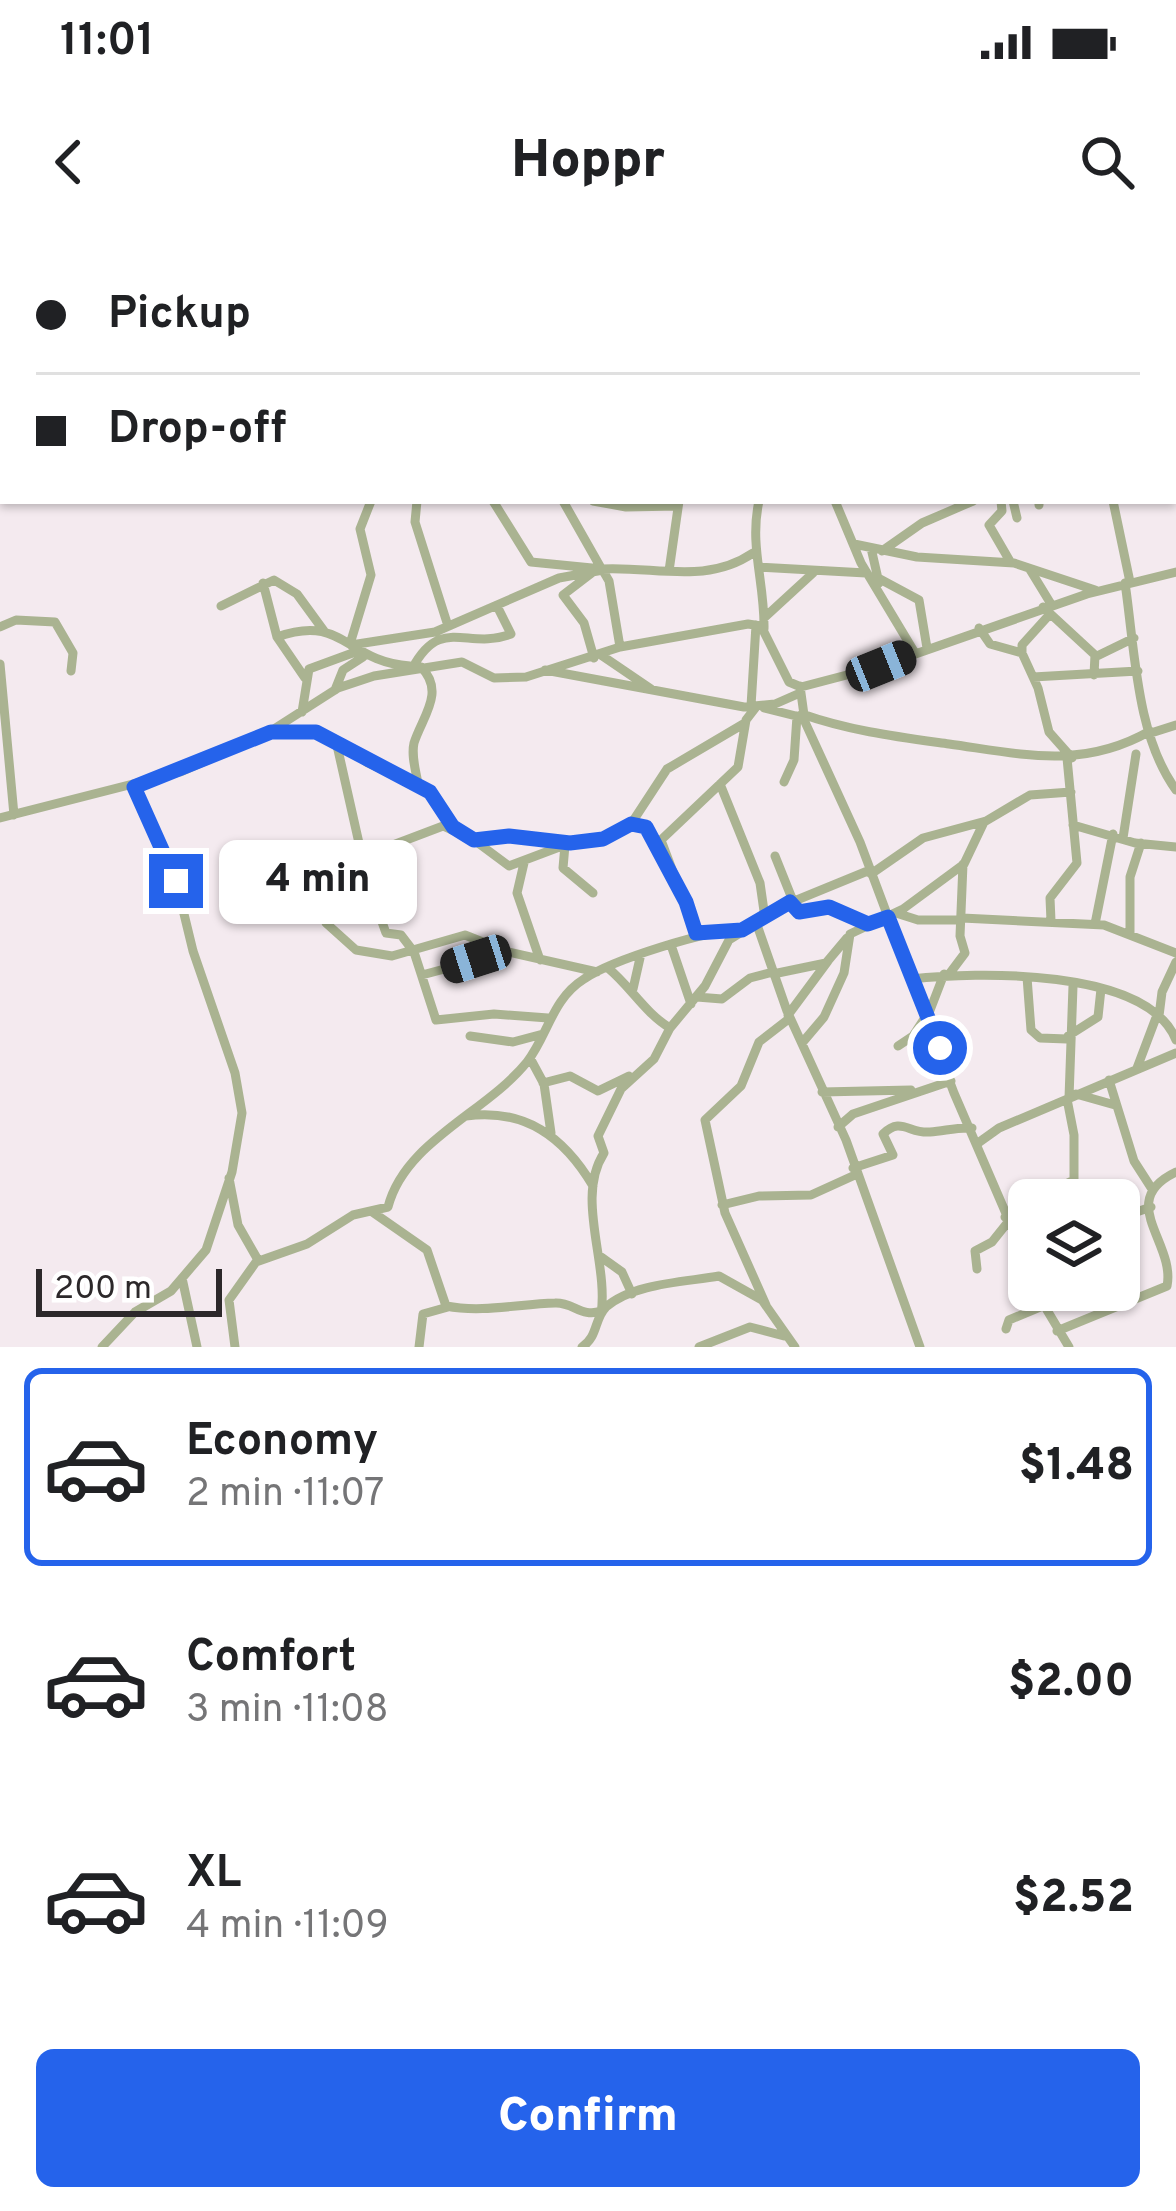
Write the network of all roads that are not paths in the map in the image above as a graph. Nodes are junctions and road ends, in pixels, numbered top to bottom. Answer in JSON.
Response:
{"nodes":[{"id":1,"x":370,"y":504,"type":"edge"},
{"id":2,"x":417,"y":504,"type":"edge"},
{"id":3,"x":495,"y":504,"type":"edge"},
{"id":4,"x":565,"y":504,"type":"edge"},
{"id":5,"x":610,"y":504,"type":"edge"},
{"id":6,"x":666,"y":504,"type":"edge"},
{"id":7,"x":679,"y":504,"type":"edge"},
{"id":8,"x":759,"y":504,"type":"edge"},
{"id":9,"x":835,"y":504,"type":"edge"},
{"id":10,"x":966,"y":504,"type":"edge"},
{"id":11,"x":1001,"y":504,"type":"edge"},
{"id":12,"x":1013,"y":504,"type":"edge"},
{"id":13,"x":1114,"y":504,"type":"edge"},
{"id":14,"x":1017,"y":518,"type":"dead end"},
{"id":15,"x":854,"y":544,"type":"junction"},
{"id":16,"x":877,"y":549,"type":"junction"},
{"id":17,"x":753,"y":553,"type":"junction"},
{"id":18,"x":1011,"y":563,"type":"junction"},
{"id":19,"x":534,"y":564,"type":"junction"},
{"id":20,"x":759,"y":567,"type":"junction"},
{"id":21,"x":1029,"y":568,"type":"junction"},
{"id":22,"x":600,"y":570,"type":"junction"},
{"id":23,"x":669,"y":571,"type":"junction"},
{"id":24,"x":868,"y":571,"type":"junction"},
{"id":25,"x":1176,"y":572,"type":"edge"},
{"id":26,"x":813,"y":573,"type":"junction"},
{"id":27,"x":1127,"y":583,"type":"junction"},
{"id":28,"x":263,"y":584,"type":"junction"},
{"id":29,"x":1097,"y":591,"type":"junction"},
{"id":30,"x":527,"y":592,"type":"junction"},
{"id":31,"x":221,"y":606,"type":"dead end"},
{"id":32,"x":497,"y":606,"type":"junction"},
{"id":33,"x":1048,"y":608,"type":"junction"},
{"id":34,"x":762,"y":624,"type":"junction"},
{"id":35,"x":448,"y":626,"type":"junction"},
{"id":36,"x":0,"y":627,"type":"edge"},
{"id":37,"x":979,"y":628,"type":"junction"},
{"id":38,"x":324,"y":631,"type":"junction"},
{"id":39,"x":277,"y":637,"type":"junction"},
{"id":40,"x":1134,"y":638,"type":"junction"},
{"id":41,"x":620,"y":646,"type":"junction"},
{"id":42,"x":927,"y":648,"type":"junction"},
{"id":43,"x":356,"y":649,"type":"junction"},
{"id":44,"x":914,"y":653,"type":"junction"},
{"id":45,"x":1022,"y":653,"type":"junction"},
{"id":46,"x":598,"y":657,"type":"junction"},
{"id":47,"x":1095,"y":657,"type":"junction"},
{"id":48,"x":0,"y":664,"type":"edge"},
{"id":49,"x":416,"y":668,"type":"junction"},
{"id":50,"x":545,"y":670,"type":"junction"},
{"id":51,"x":1138,"y":670,"type":"junction"},
{"id":52,"x":71,"y":671,"type":"dead end"},
{"id":53,"x":1094,"y":675,"type":"junction"},
{"id":54,"x":1034,"y":677,"type":"junction"},
{"id":55,"x":305,"y":678,"type":"junction"},
{"id":56,"x":800,"y":689,"type":"junction"},
{"id":57,"x":335,"y":690,"type":"junction"},
{"id":58,"x":652,"y":690,"type":"junction"},
{"id":59,"x":755,"y":706,"type":"junction"},
{"id":60,"x":302,"y":712,"type":"junction"},
{"id":61,"x":801,"y":716,"type":"junction"},
{"id":62,"x":745,"y":723,"type":"junction"},
{"id":63,"x":1176,"y":725,"type":"edge"},
{"id":64,"x":3,"y":729,"type":"edge"},
{"id":65,"x":271,"y":732,"type":"junction"},
{"id":66,"x":1150,"y":732,"type":"junction"},
{"id":67,"x":335,"y":740,"type":"junction"},
{"id":68,"x":1125,"y":743,"type":"junction"},
{"id":69,"x":1136,"y":754,"type":"junction"},
{"id":70,"x":1069,"y":758,"type":"junction"},
{"id":71,"x":1162,"y":773,"type":"junction"},
{"id":72,"x":784,"y":782,"type":"dead end"},
{"id":73,"x":418,"y":784,"type":"junction"},
{"id":74,"x":720,"y":784,"type":"junction"},
{"id":75,"x":134,"y":787,"type":"junction"},
{"id":76,"x":1176,"y":790,"type":"edge"},
{"id":77,"x":1071,"y":792,"type":"junction"},
{"id":78,"x":14,"y":815,"type":"junction"},
{"id":79,"x":0,"y":818,"type":"edge"},
{"id":80,"x":984,"y":822,"type":"junction"},
{"id":81,"x":631,"y":824,"type":"junction"},
{"id":82,"x":1073,"y":825,"type":"junction"},
{"id":83,"x":453,"y":827,"type":"junction"},
{"id":84,"x":1118,"y":836,"type":"junction"},
{"id":85,"x":474,"y":840,"type":"junction"},
{"id":86,"x":1141,"y":843,"type":"junction"},
{"id":87,"x":567,"y":844,"type":"junction"},
{"id":88,"x":661,"y":847,"type":"junction"},
{"id":89,"x":1176,"y":847,"type":"edge"},
{"id":90,"x":366,"y":850,"type":"junction"},
{"id":91,"x":775,"y":856,"type":"dead end"},
{"id":92,"x":524,"y":863,"type":"junction"},
{"id":93,"x":963,"y":865,"type":"junction"},
{"id":94,"x":871,"y":872,"type":"junction"},
{"id":95,"x":321,"y":880,"type":"junction"},
{"id":96,"x":593,"y":893,"type":"dead end"},
{"id":97,"x":272,"y":902,"type":"dead end"},
{"id":98,"x":792,"y":902,"type":"junction"},
{"id":99,"x":892,"y":915,"type":"junction"},
{"id":100,"x":961,"y":919,"type":"junction"},
{"id":101,"x":761,"y":920,"type":"junction"},
{"id":102,"x":1051,"y":921,"type":"junction"},
{"id":103,"x":868,"y":924,"type":"junction"},
{"id":104,"x":1095,"y":924,"type":"junction"},
{"id":105,"x":742,"y":930,"type":"junction"},
{"id":106,"x":696,"y":933,"type":"junction"},
{"id":107,"x":1130,"y":933,"type":"junction"},
{"id":108,"x":847,"y":938,"type":"junction"},
{"id":109,"x":671,"y":945,"type":"junction"},
{"id":110,"x":414,"y":952,"type":"junction"},
{"id":111,"x":508,"y":952,"type":"junction"},
{"id":112,"x":1176,"y":952,"type":"edge"},
{"id":113,"x":640,"y":958,"type":"junction"},
{"id":114,"x":540,"y":960,"type":"junction"},
{"id":115,"x":960,"y":961,"type":"junction"},
{"id":116,"x":828,"y":962,"type":"junction"},
{"id":117,"x":1176,"y":962,"type":"edge"},
{"id":118,"x":602,"y":970,"type":"junction"},
{"id":119,"x":969,"y":972,"type":"junction"},
{"id":120,"x":773,"y":973,"type":"junction"},
{"id":121,"x":947,"y":974,"type":"junction"},
{"id":122,"x":422,"y":975,"type":"junction"},
{"id":123,"x":1027,"y":977,"type":"junction"},
{"id":124,"x":911,"y":979,"type":"junction"},
{"id":125,"x":1072,"y":986,"type":"junction"},
{"id":126,"x":633,"y":989,"type":"junction"},
{"id":127,"x":1101,"y":989,"type":"junction"},
{"id":128,"x":694,"y":1001,"type":"junction"},
{"id":129,"x":789,"y":1016,"type":"junction"},
{"id":130,"x":1158,"y":1016,"type":"junction"},
{"id":131,"x":926,"y":1017,"type":"junction"},
{"id":132,"x":548,"y":1018,"type":"junction"},
{"id":133,"x":1172,"y":1021,"type":"edge"},
{"id":134,"x":670,"y":1028,"type":"junction"},
{"id":135,"x":543,"y":1034,"type":"junction"},
{"id":136,"x":470,"y":1036,"type":"dead end"},
{"id":137,"x":1067,"y":1037,"type":"junction"},
{"id":138,"x":1176,"y":1040,"type":"edge"},
{"id":139,"x":802,"y":1043,"type":"junction"},
{"id":140,"x":898,"y":1046,"type":"dead end"},
{"id":141,"x":1176,"y":1053,"type":"edge"},
{"id":142,"x":530,"y":1058,"type":"junction"},
{"id":143,"x":1137,"y":1068,"type":"junction"},
{"id":144,"x":634,"y":1074,"type":"junction"},
{"id":145,"x":1109,"y":1080,"type":"junction"},
{"id":146,"x":951,"y":1081,"type":"junction"},
{"id":147,"x":543,"y":1083,"type":"junction"},
{"id":148,"x":914,"y":1090,"type":"junction"},
{"id":149,"x":822,"y":1092,"type":"junction"},
{"id":150,"x":848,"y":1093,"type":"junction"},
{"id":151,"x":1071,"y":1097,"type":"junction"},
{"id":152,"x":1115,"y":1105,"type":"junction"},
{"id":153,"x":856,"y":1113,"type":"junction"},
{"id":154,"x":466,"y":1116,"type":"junction"},
{"id":155,"x":838,"y":1126,"type":"junction"},
{"id":156,"x":972,"y":1128,"type":"junction"},
{"id":157,"x":551,"y":1132,"type":"junction"},
{"id":158,"x":988,"y":1134,"type":"junction"},
{"id":159,"x":977,"y":1143,"type":"junction"},
{"id":160,"x":854,"y":1172,"type":"junction"},
{"id":161,"x":1176,"y":1172,"type":"edge"},
{"id":162,"x":229,"y":1178,"type":"junction"},
{"id":163,"x":1072,"y":1179,"type":"edge"},
{"id":164,"x":594,"y":1187,"type":"junction"},
{"id":165,"x":1152,"y":1189,"type":"junction"},
{"id":166,"x":722,"y":1205,"type":"junction"},
{"id":167,"x":1151,"y":1207,"type":"junction"},
{"id":168,"x":371,"y":1211,"type":"junction"},
{"id":169,"x":1140,"y":1211,"type":"edge"},
{"id":170,"x":1006,"y":1219,"type":"junction"},
{"id":171,"x":1008,"y":1223,"type":"edge"},
{"id":172,"x":601,"y":1257,"type":"junction"},
{"id":173,"x":258,"y":1261,"type":"junction"},
{"id":174,"x":977,"y":1269,"type":"dead end"},
{"id":175,"x":182,"y":1278,"type":"junction"},
{"id":176,"x":1173,"y":1278,"type":"edge"},
{"id":177,"x":632,"y":1294,"type":"junction"},
{"id":178,"x":448,"y":1306,"type":"junction"},
{"id":179,"x":769,"y":1310,"type":"junction"},
{"id":180,"x":1029,"y":1311,"type":"edge"},
{"id":181,"x":1043,"y":1311,"type":"edge"},
{"id":182,"x":601,"y":1312,"type":"junction"},
{"id":183,"x":744,"y":1328,"type":"junction"},
{"id":184,"x":1006,"y":1329,"type":"dead end"},
{"id":185,"x":1057,"y":1331,"type":"junction"},
{"id":186,"x":792,"y":1342,"type":"edge"},
{"id":187,"x":589,"y":1343,"type":"edge"},
{"id":188,"x":719,"y":1343,"type":"edge"},
{"id":189,"x":234,"y":1346,"type":"edge"},
{"id":190,"x":102,"y":1347,"type":"edge"},
{"id":191,"x":197,"y":1347,"type":"edge"},
{"id":192,"x":419,"y":1347,"type":"edge"},
{"id":193,"x":602,"y":1347,"type":"edge"},
{"id":194,"x":699,"y":1347,"type":"edge"},
{"id":195,"x":920,"y":1347,"type":"edge"},
{"id":196,"x":1069,"y":1347,"type":"edge"}],
"edges":[{"from":1,"to":43,"type":"street"},
{"from":2,"to":35,"type":"street"},
{"from":3,"to":19,"type":"street"},
{"from":4,"to":22,"type":"street"},
{"from":5,"to":6,"type":"street"},
{"from":7,"to":23,"type":"street"},
{"from":8,"to":17,"type":"street"},
{"from":9,"to":15,"type":"street"},
{"from":10,"to":16,"type":"street"},
{"from":11,"to":18,"type":"street"},
{"from":12,"to":14,"type":"street"},
{"from":13,"to":27,"type":"street"},
{"from":15,"to":16,"type":"street"},
{"from":15,"to":24,"type":"street"},
{"from":16,"to":18,"type":"street"},
{"from":16,"to":24,"type":"street"},
{"from":17,"to":20,"type":"street"},
{"from":17,"to":23,"type":"street"},
{"from":18,"to":21,"type":"street"},
{"from":19,"to":22,"type":"street"},
{"from":19,"to":30,"type":"street"},
{"from":20,"to":26,"type":"street"},
{"from":20,"to":34,"type":"street"},
{"from":21,"to":29,"type":"street"},
{"from":21,"to":33,"type":"street"},
{"from":22,"to":23,"type":"street"},
{"from":22,"to":30,"type":"street"},
{"from":22,"to":41,"type":"street"},
{"from":22,"to":46,"type":"street"},
{"from":24,"to":26,"type":"street"},
{"from":24,"to":42,"type":"street"},
{"from":24,"to":44,"type":"street"},
{"from":25,"to":27,"type":"street"},
{"from":26,"to":34,"type":"street"},
{"from":27,"to":29,"type":"street"},
{"from":27,"to":40,"type":"street"},
{"from":28,"to":31,"type":"street"},
{"from":28,"to":38,"type":"street"},
{"from":28,"to":39,"type":"street"},
{"from":29,"to":33,"type":"street"},
{"from":30,"to":32,"type":"street"},
{"from":32,"to":35,"type":"street"},
{"from":32,"to":49,"type":"street"},
{"from":33,"to":37,"type":"street"},
{"from":33,"to":45,"type":"street"},
{"from":33,"to":47,"type":"street"},
{"from":34,"to":41,"type":"street"},
{"from":34,"to":56,"type":"street"},
{"from":34,"to":59,"type":"street"},
{"from":35,"to":43,"type":"street"},
{"from":36,"to":52,"type":"street"},
{"from":37,"to":42,"type":"street"},
{"from":37,"to":45,"type":"street"},
{"from":38,"to":39,"type":"street"},
{"from":38,"to":43,"type":"street"},
{"from":39,"to":55,"type":"street"},
{"from":40,"to":47,"type":"street"},
{"from":40,"to":51,"type":"street"},
{"from":41,"to":46,"type":"street"},
{"from":42,"to":44,"type":"street"},
{"from":43,"to":49,"type":"street"},
{"from":43,"to":55,"type":"street"},
{"from":43,"to":57,"type":"street"},
{"from":44,"to":56,"type":"street"},
{"from":45,"to":54,"type":"street"},
{"from":46,"to":50,"type":"street"},
{"from":46,"to":58,"type":"street"},
{"from":47,"to":53,"type":"street"},
{"from":48,"to":64,"type":"street"},
{"from":49,"to":50,"type":"street"},
{"from":49,"to":57,"type":"street"},
{"from":49,"to":73,"type":"street"},
{"from":50,"to":58,"type":"street"},
{"from":51,"to":53,"type":"street"},
{"from":51,"to":66,"type":"street"},
{"from":53,"to":54,"type":"street"},
{"from":54,"to":70,"type":"street"},
{"from":55,"to":60,"type":"street"},
{"from":56,"to":59,"type":"street"},
{"from":56,"to":61,"type":"street"},
{"from":57,"to":60,"type":"street"},
{"from":58,"to":59,"type":"street"},
{"from":59,"to":61,"type":"street"},
{"from":59,"to":62,"type":"street"},
{"from":60,"to":65,"type":"street"},
{"from":61,"to":70,"type":"street"},
{"from":61,"to":72,"type":"street"},
{"from":61,"to":94,"type":"street"},
{"from":62,"to":74,"type":"street"},
{"from":62,"to":81,"type":"street"},
{"from":63,"to":66,"type":"street"},
{"from":64,"to":78,"type":"street"},
{"from":65,"to":67,"type":"street"},
{"from":65,"to":75,"type":"street"},
{"from":66,"to":68,"type":"street"},
{"from":66,"to":69,"type":"street"},
{"from":66,"to":71,"type":"street"},
{"from":67,"to":73,"type":"street"},
{"from":67,"to":90,"type":"street"},
{"from":68,"to":69,"type":"street"},
{"from":68,"to":70,"type":"street"},
{"from":69,"to":71,"type":"street"},
{"from":69,"to":84,"type":"street"},
{"from":70,"to":77,"type":"street"},
{"from":71,"to":76,"type":"street"},
{"from":73,"to":83,"type":"street"},
{"from":74,"to":88,"type":"street"},
{"from":74,"to":101,"type":"street"},
{"from":75,"to":78,"type":"street"},
{"from":75,"to":162,"type":"street"},
{"from":77,"to":80,"type":"street"},
{"from":77,"to":82,"type":"street"},
{"from":78,"to":79,"type":"street"},
{"from":80,"to":93,"type":"street"},
{"from":80,"to":94,"type":"street"},
{"from":81,"to":87,"type":"street"},
{"from":81,"to":88,"type":"street"},
{"from":82,"to":84,"type":"street"},
{"from":82,"to":102,"type":"street"},
{"from":83,"to":85,"type":"street"},
{"from":83,"to":90,"type":"street"},
{"from":84,"to":86,"type":"street"},
{"from":84,"to":104,"type":"street"},
{"from":85,"to":87,"type":"street"},
{"from":85,"to":92,"type":"street"},
{"from":86,"to":89,"type":"street"},
{"from":86,"to":107,"type":"street"},
{"from":87,"to":92,"type":"street"},
{"from":87,"to":96,"type":"street"},
{"from":88,"to":106,"type":"street"},
{"from":90,"to":95,"type":"street"},
{"from":90,"to":110,"type":"street"},
{"from":91,"to":98,"type":"street"},
{"from":92,"to":114,"type":"street"},
{"from":93,"to":99,"type":"street"},
{"from":93,"to":100,"type":"street"},
{"from":94,"to":98,"type":"street"},
{"from":94,"to":99,"type":"street"},
{"from":95,"to":97,"type":"street"},
{"from":95,"to":110,"type":"street"},
{"from":98,"to":101,"type":"street"},
{"from":98,"to":103,"type":"street"},
{"from":99,"to":100,"type":"street"},
{"from":99,"to":103,"type":"street"},
{"from":99,"to":124,"type":"street"},
{"from":100,"to":102,"type":"street"},
{"from":100,"to":115,"type":"street"},
{"from":101,"to":105,"type":"street"},
{"from":101,"to":120,"type":"street"},
{"from":102,"to":104,"type":"street"},
{"from":103,"to":108,"type":"street"},
{"from":104,"to":107,"type":"street"},
{"from":105,"to":106,"type":"street"},
{"from":105,"to":128,"type":"street"},
{"from":106,"to":109,"type":"street"},
{"from":107,"to":112,"type":"street"},
{"from":108,"to":116,"type":"street"},
{"from":108,"to":139,"type":"street"},
{"from":109,"to":113,"type":"street"},
{"from":109,"to":128,"type":"street"},
{"from":110,"to":111,"type":"street"},
{"from":110,"to":122,"type":"street"},
{"from":111,"to":114,"type":"street"},
{"from":111,"to":122,"type":"street"},
{"from":113,"to":118,"type":"street"},
{"from":113,"to":126,"type":"street"},
{"from":114,"to":118,"type":"street"},
{"from":115,"to":119,"type":"street"},
{"from":115,"to":121,"type":"street"},
{"from":116,"to":120,"type":"street"},
{"from":116,"to":129,"type":"street"},
{"from":117,"to":130,"type":"street"},
{"from":118,"to":126,"type":"street"},
{"from":118,"to":132,"type":"street"},
{"from":119,"to":121,"type":"street"},
{"from":119,"to":123,"type":"street"},
{"from":120,"to":128,"type":"street"},
{"from":120,"to":129,"type":"street"},
{"from":121,"to":124,"type":"street"},
{"from":121,"to":131,"type":"street"},
{"from":122,"to":132,"type":"street"},
{"from":123,"to":125,"type":"street"},
{"from":123,"to":137,"type":"street"},
{"from":124,"to":131,"type":"street"},
{"from":125,"to":127,"type":"street"},
{"from":125,"to":137,"type":"street"},
{"from":126,"to":134,"type":"street"},
{"from":127,"to":130,"type":"street"},
{"from":127,"to":137,"type":"street"},
{"from":128,"to":134,"type":"street"},
{"from":129,"to":139,"type":"street"},
{"from":129,"to":166,"type":"street"},
{"from":130,"to":133,"type":"street"},
{"from":130,"to":143,"type":"street"},
{"from":131,"to":140,"type":"street"},
{"from":131,"to":146,"type":"street"},
{"from":132,"to":135,"type":"street"},
{"from":133,"to":138,"type":"street"},
{"from":134,"to":144,"type":"street"},
{"from":135,"to":136,"type":"street"},
{"from":135,"to":142,"type":"street"},
{"from":137,"to":151,"type":"street"},
{"from":139,"to":149,"type":"street"},
{"from":141,"to":143,"type":"street"},
{"from":142,"to":147,"type":"street"},
{"from":142,"to":154,"type":"street"},
{"from":143,"to":145,"type":"street"},
{"from":144,"to":147,"type":"street"},
{"from":144,"to":164,"type":"street"},
{"from":145,"to":151,"type":"street"},
{"from":145,"to":152,"type":"street"},
{"from":146,"to":148,"type":"street"},
{"from":146,"to":156,"type":"street"},
{"from":147,"to":157,"type":"street"},
{"from":148,"to":150,"type":"street"},
{"from":148,"to":153,"type":"street"},
{"from":149,"to":150,"type":"street"},
{"from":149,"to":155,"type":"street"},
{"from":150,"to":153,"type":"street"},
{"from":151,"to":152,"type":"street"},
{"from":151,"to":158,"type":"street"},
{"from":151,"to":163,"type":"street"},
{"from":152,"to":165,"type":"street"},
{"from":153,"to":155,"type":"street"},
{"from":154,"to":157,"type":"street"},
{"from":154,"to":168,"type":"street"},
{"from":155,"to":160,"type":"street"},
{"from":156,"to":158,"type":"street"},
{"from":156,"to":159,"type":"street"},
{"from":156,"to":160,"type":"street"},
{"from":157,"to":164,"type":"street"},
{"from":158,"to":159,"type":"street"},
{"from":159,"to":170,"type":"street"},
{"from":160,"to":166,"type":"street"},
{"from":160,"to":195,"type":"street"},
{"from":161,"to":165,"type":"street"},
{"from":162,"to":173,"type":"street"},
{"from":162,"to":175,"type":"street"},
{"from":164,"to":172,"type":"street"},
{"from":165,"to":167,"type":"street"},
{"from":166,"to":179,"type":"street"},
{"from":167,"to":169,"type":"street"},
{"from":167,"to":176,"type":"street"},
{"from":168,"to":173,"type":"street"},
{"from":168,"to":178,"type":"street"},
{"from":170,"to":171,"type":"street"},
{"from":170,"to":174,"type":"street"},
{"from":172,"to":177,"type":"street"},
{"from":172,"to":182,"type":"street"},
{"from":173,"to":189,"type":"street"},
{"from":175,"to":190,"type":"street"},
{"from":175,"to":191,"type":"street"},
{"from":176,"to":185,"type":"street"},
{"from":177,"to":179,"type":"street"},
{"from":177,"to":182,"type":"street"},
{"from":178,"to":182,"type":"street"},
{"from":178,"to":192,"type":"street"},
{"from":179,"to":183,"type":"street"},
{"from":179,"to":186,"type":"street"},
{"from":180,"to":184,"type":"street"},
{"from":181,"to":185,"type":"street"},
{"from":182,"to":187,"type":"street"},
{"from":183,"to":186,"type":"street"},
{"from":183,"to":188,"type":"street"},
{"from":185,"to":196,"type":"street"},
{"from":187,"to":193,"type":"street"},
{"from":188,"to":194,"type":"street"}]}
